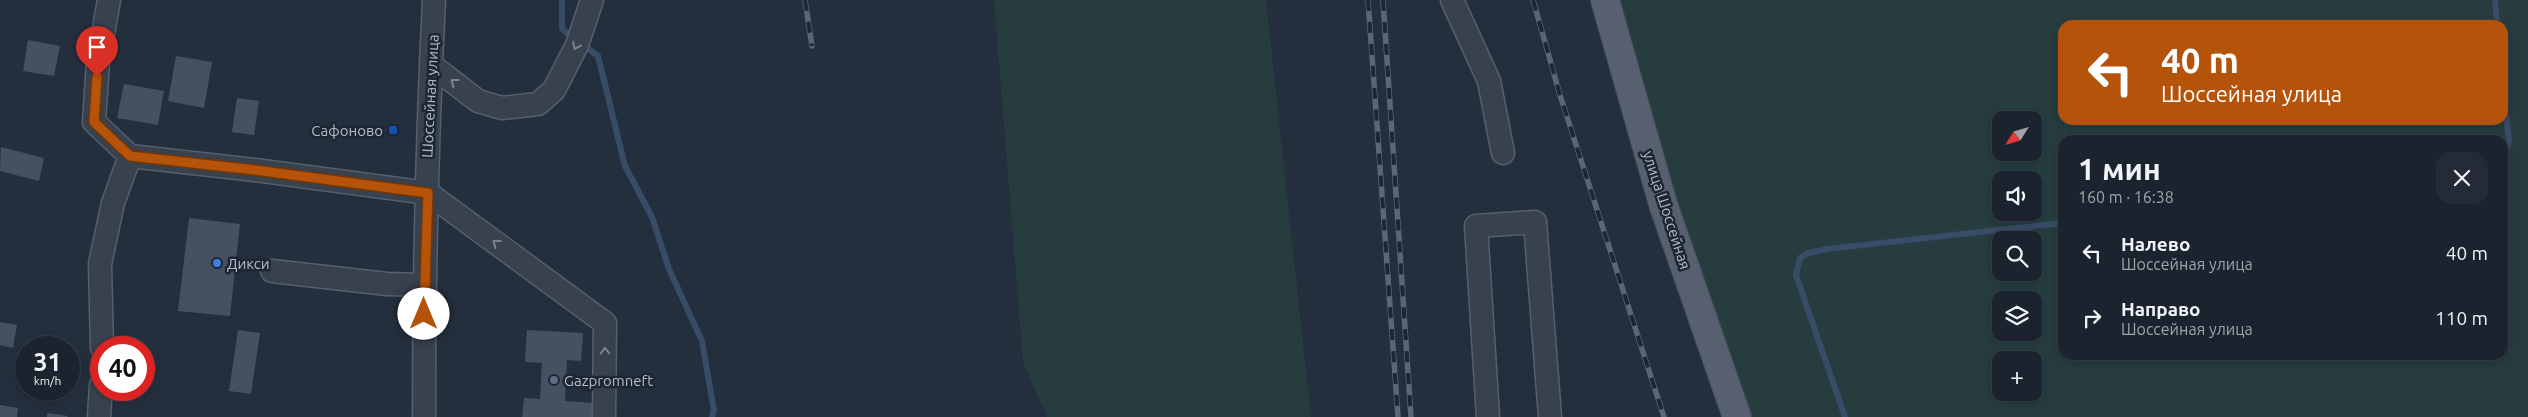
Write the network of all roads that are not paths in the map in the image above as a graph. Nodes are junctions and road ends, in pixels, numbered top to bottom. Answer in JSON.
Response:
{"nodes":[{"id":1,"x":109,"y":0,"type":"edge"},
{"id":2,"x":434,"y":0,"type":"edge"},
{"id":3,"x":592,"y":0,"type":"edge"},
{"id":4,"x":1452,"y":0,"type":"edge"},
{"id":5,"x":1605,"y":0,"type":"edge"},
{"id":6,"x":431,"y":65,"type":"junction"},
{"id":7,"x":1504,"y":153,"type":"dead end"},
{"id":8,"x":130,"y":156,"type":"junction"},
{"id":9,"x":428,"y":193,"type":"junction"},
{"id":10,"x":272,"y":272,"type":"dead end"},
{"id":11,"x":424,"y":285,"type":"junction"},
{"id":12,"x":102,"y":336,"type":"edge"},
{"id":13,"x":100,"y":401,"type":"edge"},
{"id":14,"x":99,"y":417,"type":"edge"},
{"id":15,"x":424,"y":417,"type":"edge"},
{"id":16,"x":604,"y":417,"type":"edge"},
{"id":17,"x":1488,"y":417,"type":"edge"},
{"id":18,"x":1550,"y":417,"type":"edge"},
{"id":19,"x":1737,"y":417,"type":"edge"}],
"edges":[{"from":1,"to":8,"type":"street"},
{"from":2,"to":6,"type":"street","name":"Шоссейная улица"},
{"from":3,"to":6,"type":"street","one_way":true},
{"from":4,"to":7,"type":"street"},
{"from":5,"to":19,"type":"main road","name":"улица Шоссейная"},
{"from":6,"to":9,"type":"street","name":"Шоссейная улица"},
{"from":8,"to":9,"type":"street"},
{"from":8,"to":12,"type":"street"},
{"from":9,"to":11,"type":"street","name":"Шоссейная улица"},
{"from":16,"to":9,"type":"street","one_way":true},
{"from":10,"to":11,"type":"street"},
{"from":11,"to":15,"type":"street","name":"Шоссейная улица"},
{"from":13,"to":14,"type":"street"},
{"from":17,"to":18,"type":"street"}]}
